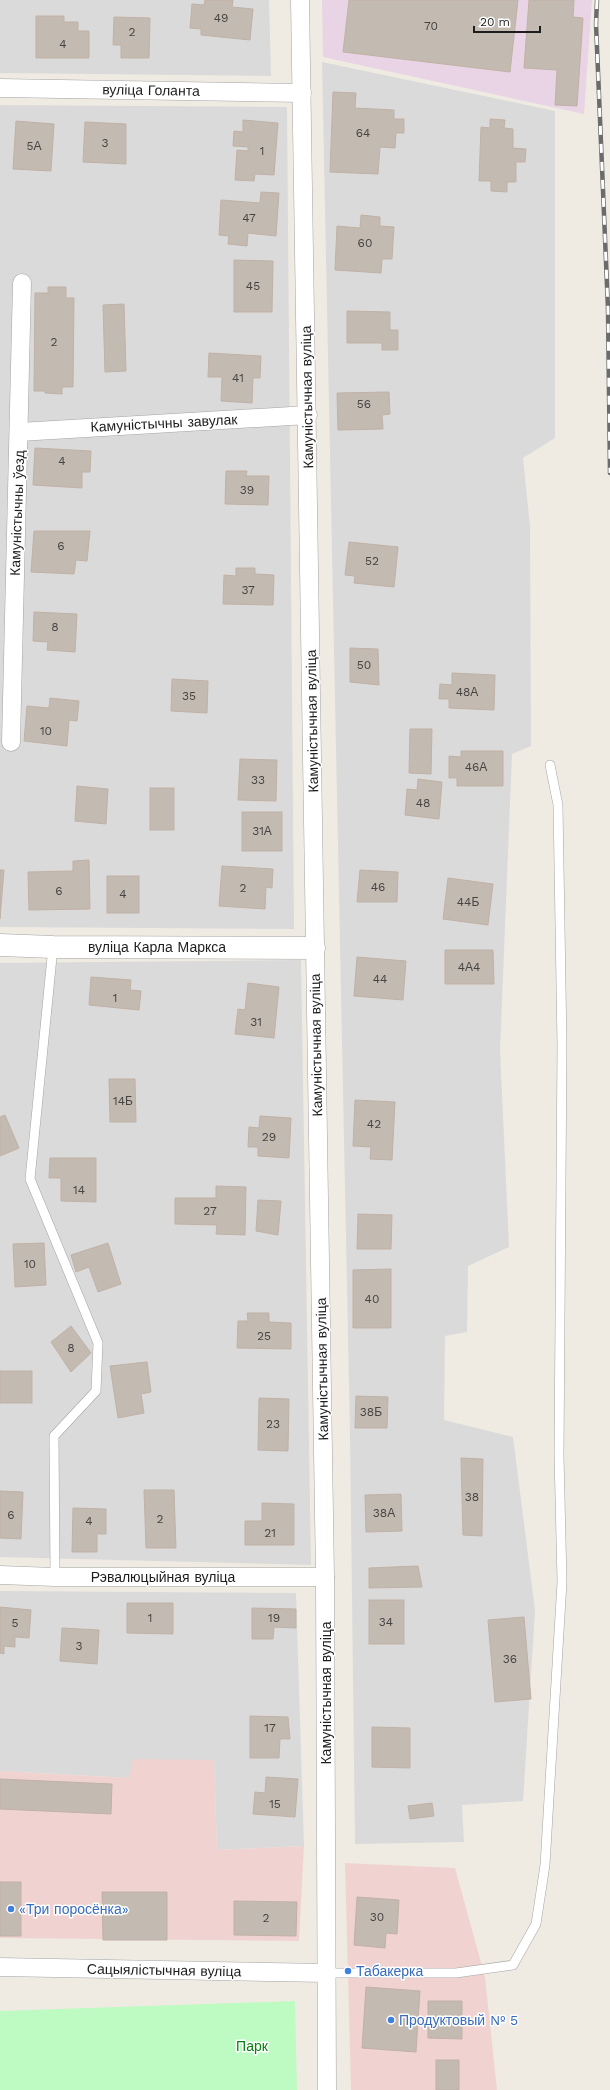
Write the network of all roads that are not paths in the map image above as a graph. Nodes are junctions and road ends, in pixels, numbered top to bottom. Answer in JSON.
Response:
{"nodes":[{"id":1,"x":300,"y":0,"type":"edge"},
{"id":2,"x":0,"y":88,"type":"edge"},
{"id":3,"x":302,"y":93,"type":"junction"},
{"id":4,"x":22,"y":283,"type":"dead end"},
{"id":5,"x":308,"y":415,"type":"junction"},
{"id":6,"x":20,"y":432,"type":"junction"},
{"id":7,"x":11,"y":742,"type":"dead end"},
{"id":8,"x":550,"y":765,"type":"dead end"},
{"id":9,"x":0,"y":945,"type":"edge"},
{"id":10,"x":53,"y":947,"type":"junction"},
{"id":11,"x":314,"y":948,"type":"junction"},
{"id":12,"x":0,"y":1575,"type":"edge"},
{"id":13,"x":54,"y":1577,"type":"junction"},
{"id":14,"x":325,"y":1577,"type":"junction"},
{"id":15,"x":0,"y":1967,"type":"edge"},
{"id":16,"x":327,"y":1973,"type":"junction"},
{"id":17,"x":327,"y":2090,"type":"edge"}],
"edges":[{"from":1,"to":3,"type":"street","name":"Камуністычная вуліца"},
{"from":2,"to":3,"type":"street","name":"вуліца Голанта"},
{"from":3,"to":5,"type":"street","name":"Камуністычная вуліца"},
{"from":4,"to":6,"type":"street","name":"Камуністычны ўезд"},
{"from":5,"to":6,"type":"street","name":"Камуністычны завулак"},
{"from":5,"to":11,"type":"street","name":"Камуністычная вуліца"},
{"from":6,"to":7,"type":"street","name":"Камуністычны ўезд"},
{"from":8,"to":16,"type":"lane"},
{"from":9,"to":10,"type":"street","name":"вуліца Карла Маркса"},
{"from":10,"to":11,"type":"street","name":"вуліца Карла Маркса"},
{"from":10,"to":13,"type":"lane"},
{"from":11,"to":14,"type":"street","name":"Камуністычная вуліца"},
{"from":12,"to":13,"type":"street","name":"Рэвалюцыйная вуліца"},
{"from":13,"to":14,"type":"street","name":"Рэвалюцыйная вуліца"},
{"from":14,"to":16,"type":"street","name":"Камуністычная вуліца"},
{"from":15,"to":16,"type":"street","name":"Сацыялістычная вуліца"},
{"from":16,"to":17,"type":"street","name":"Камуністычная вуліца"}]}
